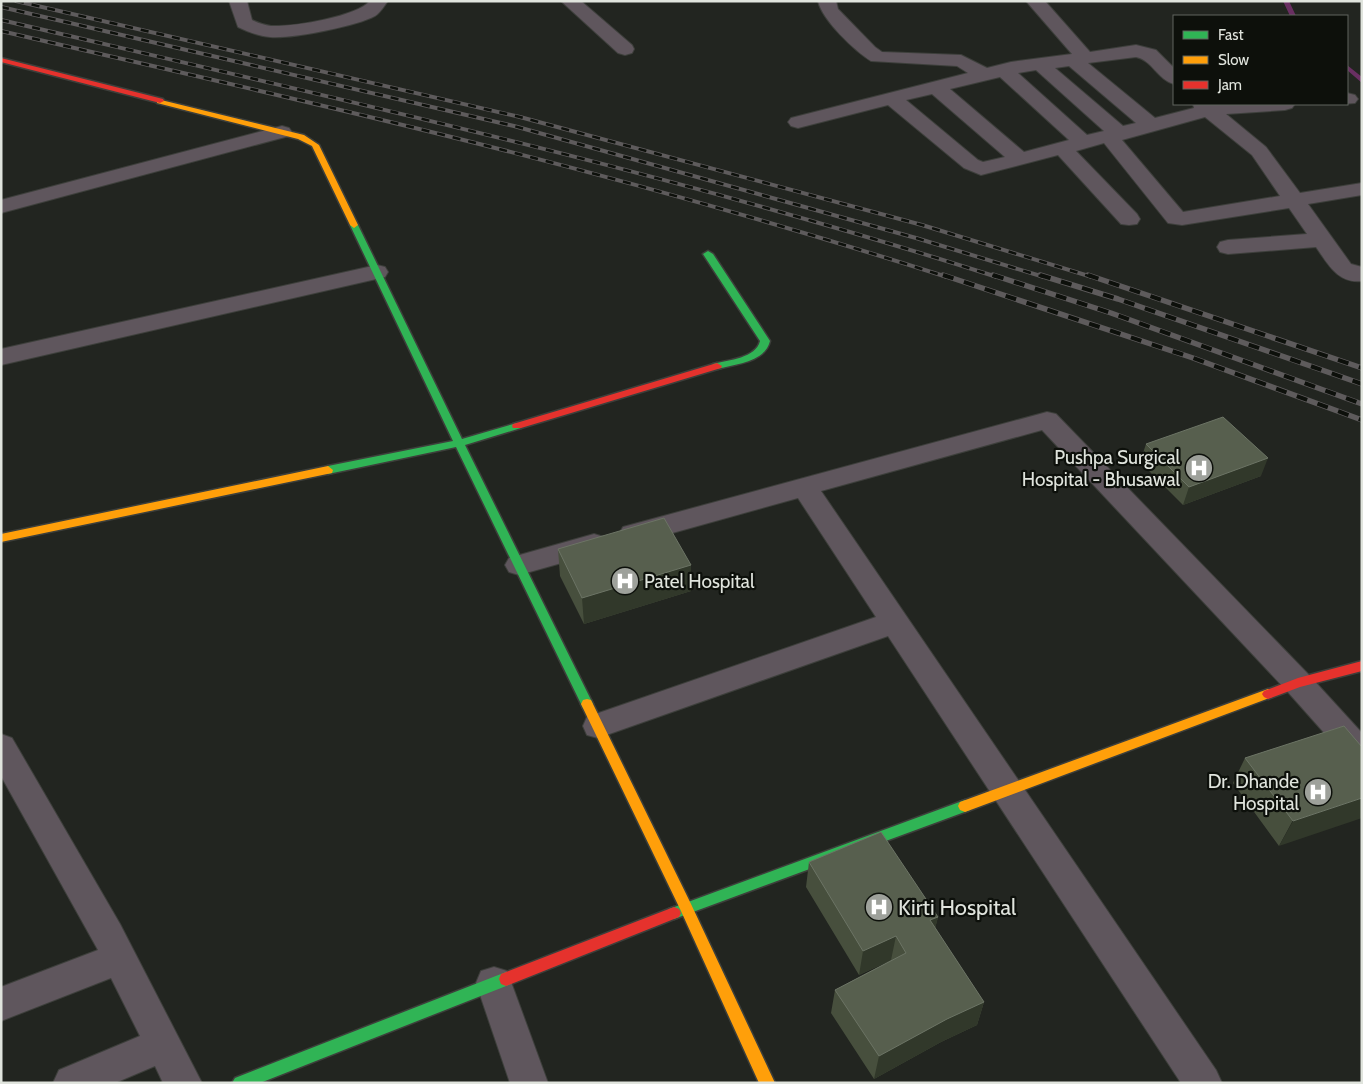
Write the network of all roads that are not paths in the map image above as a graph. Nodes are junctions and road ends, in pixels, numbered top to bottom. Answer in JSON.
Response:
{"nodes":[{"id":1,"x":379,"y":1,"type":"edge"},
{"id":2,"x":570,"y":1,"type":"edge"},
{"id":3,"x":827,"y":1,"type":"edge"},
{"id":4,"x":1035,"y":1,"type":"edge"},
{"id":5,"x":233,"y":2,"type":"edge"},
{"id":6,"x":626,"y":49,"type":"dead end"},
{"id":7,"x":1080,"y":59,"type":"junction"},
{"id":8,"x":5,"y":63,"type":"edge"},
{"id":9,"x":1040,"y":64,"type":"junction"},
{"id":10,"x":1004,"y":70,"type":"junction"},
{"id":11,"x":985,"y":75,"type":"junction"},
{"id":12,"x":1173,"y":77,"type":"edge"},
{"id":13,"x":936,"y":87,"type":"junction"},
{"id":14,"x":891,"y":98,"type":"junction"},
{"id":15,"x":1258,"y":105,"type":"edge"},
{"id":16,"x":1204,"y":107,"type":"edge"},
{"id":17,"x":798,"y":122,"type":"dead end"},
{"id":18,"x":1151,"y":125,"type":"junction"},
{"id":19,"x":282,"y":132,"type":"junction"},
{"id":20,"x":1114,"y":135,"type":"junction"},
{"id":21,"x":1083,"y":142,"type":"junction"},
{"id":22,"x":1061,"y":147,"type":"junction"},
{"id":23,"x":1020,"y":159,"type":"junction"},
{"id":24,"x":1362,"y":189,"type":"edge"},
{"id":25,"x":1293,"y":200,"type":"junction"},
{"id":26,"x":1,"y":207,"type":"edge"},
{"id":27,"x":1128,"y":219,"type":"dead end"},
{"id":28,"x":1322,"y":240,"type":"junction"},
{"id":29,"x":1228,"y":247,"type":"dead end"},
{"id":30,"x":708,"y":254,"type":"dead end"},
{"id":31,"x":377,"y":272,"type":"junction"},
{"id":32,"x":1362,"y":274,"type":"edge"},
{"id":33,"x":1,"y":357,"type":"edge"},
{"id":34,"x":459,"y":443,"type":"junction"},
{"id":35,"x":804,"y":487,"type":"junction"},
{"id":36,"x":1,"y":538,"type":"edge"},
{"id":37,"x":519,"y":565,"type":"junction"},
{"id":38,"x":894,"y":622,"type":"junction"},
{"id":39,"x":1362,"y":666,"type":"edge"},
{"id":40,"x":1298,"y":683,"type":"junction"},
{"id":41,"x":598,"y":726,"type":"junction"},
{"id":42,"x":1362,"y":754,"type":"edge"},
{"id":43,"x":7,"y":768,"type":"edge"},
{"id":44,"x":1006,"y":790,"type":"junction"},
{"id":45,"x":686,"y":908,"type":"junction"},
{"id":46,"x":120,"y":958,"type":"junction"},
{"id":47,"x":494,"y":983,"type":"junction"},
{"id":48,"x":1,"y":1004,"type":"edge"},
{"id":49,"x":163,"y":1044,"type":"junction"},
{"id":50,"x":79,"y":1081,"type":"edge"},
{"id":51,"x":182,"y":1083,"type":"edge"},
{"id":52,"x":240,"y":1083,"type":"edge"},
{"id":53,"x":528,"y":1083,"type":"edge"},
{"id":54,"x":767,"y":1083,"type":"edge"},
{"id":55,"x":1203,"y":1083,"type":"edge"}],
"edges":[{"from":1,"to":5,"type":"street"},
{"from":2,"to":6,"type":"street"},
{"from":3,"to":11,"type":"street"},
{"from":4,"to":7,"type":"street"},
{"from":7,"to":9,"type":"street"},
{"from":7,"to":12,"type":"street"},
{"from":7,"to":18,"type":"street"},
{"from":8,"to":19,"type":"street"},
{"from":9,"to":10,"type":"street"},
{"from":9,"to":20,"type":"street"},
{"from":10,"to":11,"type":"street"},
{"from":10,"to":21,"type":"street"},
{"from":11,"to":13,"type":"street"},
{"from":13,"to":14,"type":"street"},
{"from":13,"to":23,"type":"street"},
{"from":14,"to":17,"type":"street"},
{"from":14,"to":23,"type":"street"},
{"from":15,"to":16,"type":"street"},
{"from":16,"to":18,"type":"street"},
{"from":16,"to":25,"type":"street"},
{"from":18,"to":20,"type":"street"},
{"from":19,"to":26,"type":"street"},
{"from":19,"to":31,"type":"street"},
{"from":20,"to":21,"type":"street"},
{"from":20,"to":25,"type":"street"},
{"from":21,"to":22,"type":"street"},
{"from":22,"to":23,"type":"street"},
{"from":22,"to":27,"type":"street"},
{"from":24,"to":25,"type":"street"},
{"from":25,"to":28,"type":"street"},
{"from":28,"to":29,"type":"street"},
{"from":28,"to":32,"type":"street"},
{"from":30,"to":34,"type":"street"},
{"from":31,"to":33,"type":"street"},
{"from":31,"to":34,"type":"street"},
{"from":34,"to":36,"type":"street"},
{"from":34,"to":37,"type":"street"},
{"from":35,"to":37,"type":"street"},
{"from":35,"to":38,"type":"street"},
{"from":35,"to":40,"type":"street"},
{"from":37,"to":41,"type":"street"},
{"from":38,"to":41,"type":"street"},
{"from":38,"to":44,"type":"street"},
{"from":39,"to":40,"type":"street"},
{"from":40,"to":42,"type":"street"},
{"from":40,"to":44,"type":"street"},
{"from":41,"to":45,"type":"street"},
{"from":43,"to":46,"type":"street"},
{"from":44,"to":45,"type":"street"},
{"from":44,"to":55,"type":"street"},
{"from":45,"to":47,"type":"street"},
{"from":45,"to":54,"type":"street"},
{"from":46,"to":48,"type":"street"},
{"from":46,"to":49,"type":"street"},
{"from":47,"to":52,"type":"street"},
{"from":47,"to":53,"type":"street"},
{"from":49,"to":50,"type":"street"},
{"from":49,"to":51,"type":"street"}]}
